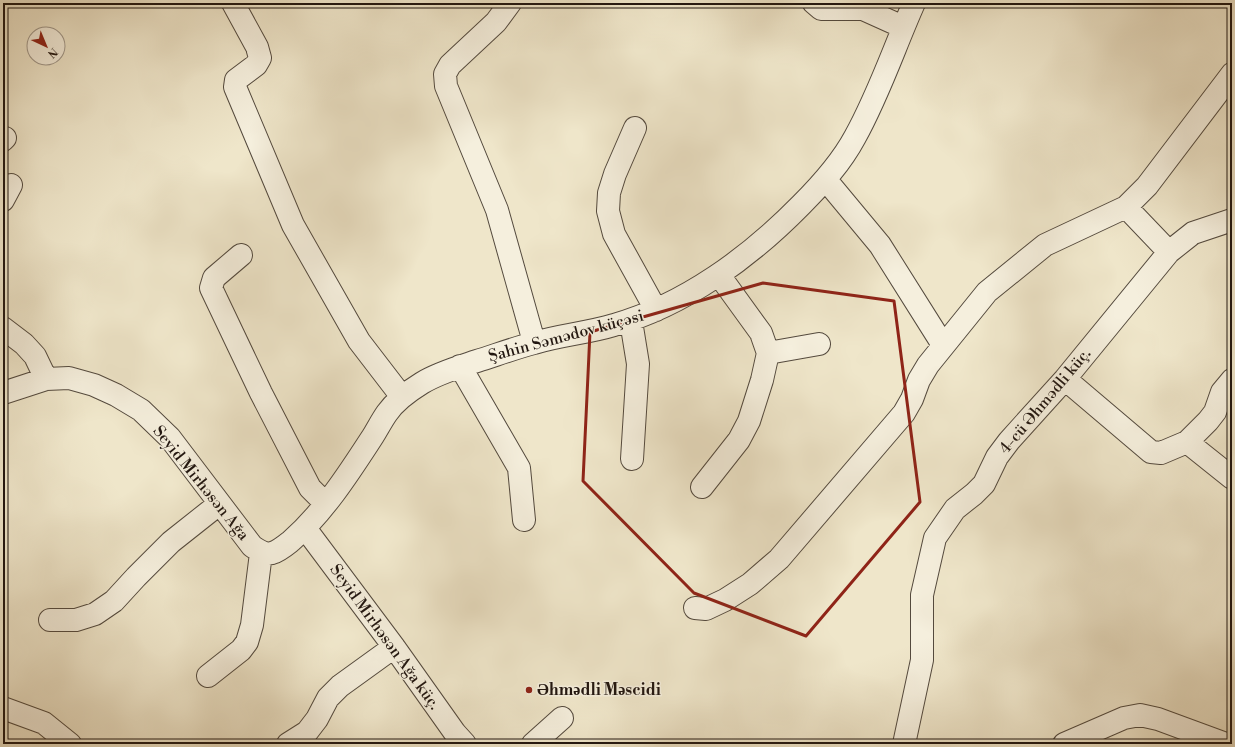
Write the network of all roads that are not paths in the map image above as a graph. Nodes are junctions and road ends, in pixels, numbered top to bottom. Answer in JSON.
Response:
{"nodes":[{"id":1,"x":233,"y":3,"type":"edge"},
{"id":2,"x":510,"y":3,"type":"edge"},
{"id":3,"x":814,"y":3,"type":"edge"},
{"id":4,"x":914,"y":3,"type":"edge"},
{"id":5,"x":903,"y":27,"type":"junction"},
{"id":6,"x":1232,"y":74,"type":"edge"},
{"id":7,"x":635,"y":128,"type":"dead end"},
{"id":8,"x":826,"y":180,"type":"junction"},
{"id":9,"x":1126,"y":207,"type":"junction"},
{"id":10,"x":1232,"y":220,"type":"edge"},
{"id":11,"x":1169,"y":252,"type":"junction"},
{"id":12,"x":241,"y":255,"type":"dead end"},
{"id":13,"x":719,"y":274,"type":"junction"},
{"id":14,"x":656,"y":310,"type":"junction"},
{"id":15,"x":631,"y":320,"type":"junction"},
{"id":16,"x":3,"y":328,"type":"edge"},
{"id":17,"x":534,"y":342,"type":"junction"},
{"id":18,"x":819,"y":344,"type":"dead end"},
{"id":19,"x":942,"y":345,"type":"junction"},
{"id":20,"x":768,"y":353,"type":"junction"},
{"id":21,"x":460,"y":366,"type":"junction"},
{"id":22,"x":46,"y":379,"type":"junction"},
{"id":23,"x":1065,"y":379,"type":"junction"},
{"id":24,"x":1232,"y":380,"type":"edge"},
{"id":25,"x":3,"y":393,"type":"edge"},
{"id":26,"x":402,"y":397,"type":"junction"},
{"id":27,"x":1187,"y":442,"type":"junction"},
{"id":28,"x":632,"y":459,"type":"dead end"},
{"id":29,"x":1232,"y":478,"type":"edge"},
{"id":30,"x":702,"y":487,"type":"dead end"},
{"id":31,"x":219,"y":504,"type":"junction"},
{"id":32,"x":326,"y":504,"type":"junction"},
{"id":33,"x":524,"y":520,"type":"dead end"},
{"id":34,"x":305,"y":528,"type":"junction"},
{"id":35,"x":261,"y":553,"type":"junction"},
{"id":36,"x":695,"y":608,"type":"dead end"},
{"id":37,"x":50,"y":620,"type":"dead end"},
{"id":38,"x":394,"y":648,"type":"junction"},
{"id":39,"x":208,"y":676,"type":"dead end"},
{"id":40,"x":3,"y":708,"type":"edge"},
{"id":41,"x":562,"y":718,"type":"dead end"},
{"id":42,"x":70,"y":744,"type":"edge"},
{"id":43,"x":288,"y":744,"type":"edge"},
{"id":44,"x":465,"y":744,"type":"edge"},
{"id":45,"x":533,"y":744,"type":"edge"},
{"id":46,"x":904,"y":744,"type":"edge"},
{"id":47,"x":1064,"y":744,"type":"edge"},
{"id":48,"x":1226,"y":744,"type":"edge"}],
"edges":[{"from":1,"to":26,"type":"street"},
{"from":2,"to":17,"type":"street"},
{"from":3,"to":5,"type":"street"},
{"from":4,"to":5,"type":"street","name":"Şahin Səmədov küçəsi"},
{"from":5,"to":8,"type":"street","name":"Şahin Səmədov küçəsi"},
{"from":6,"to":9,"type":"street"},
{"from":7,"to":14,"type":"street"},
{"from":8,"to":13,"type":"street","name":"Şahin Səmədov küçəsi"},
{"from":8,"to":19,"type":"street"},
{"from":9,"to":11,"type":"street"},
{"from":9,"to":19,"type":"street"},
{"from":10,"to":11,"type":"street","name":"4-cü Əhmədli küç."},
{"from":11,"to":23,"type":"street","name":"4-cü Əhmədli küç."},
{"from":12,"to":32,"type":"street"},
{"from":13,"to":14,"type":"street","name":"Şahin Səmədov küçəsi"},
{"from":13,"to":20,"type":"street"},
{"from":14,"to":15,"type":"street","name":"Şahin Səmədov küçəsi"},
{"from":15,"to":17,"type":"street","name":"Şahin Səmədov küçəsi"},
{"from":15,"to":28,"type":"street"},
{"from":16,"to":22,"type":"street"},
{"from":17,"to":21,"type":"street","name":"Şahin Səmədov küçəsi"},
{"from":18,"to":20,"type":"street"},
{"from":19,"to":36,"type":"street"},
{"from":20,"to":30,"type":"street"},
{"from":21,"to":26,"type":"street","name":"Şahin Səmədov küçəsi"},
{"from":21,"to":33,"type":"street"},
{"from":22,"to":25,"type":"street","name":"Seyid Mirhəsən Ağa"},
{"from":22,"to":31,"type":"street","name":"Seyid Mirhəsən Ağa"},
{"from":23,"to":27,"type":"street"},
{"from":23,"to":46,"type":"street","name":"4-cü Əhmədli küç."},
{"from":24,"to":27,"type":"street"},
{"from":26,"to":32,"type":"street","name":"Şahin Səmədov küçəsi"},
{"from":27,"to":29,"type":"street"},
{"from":31,"to":35,"type":"street","name":"Seyid Mirhəsən Ağa"},
{"from":31,"to":37,"type":"street"},
{"from":32,"to":34,"type":"street","name":"Şahin Səmədov küçəsi"},
{"from":34,"to":35,"type":"street","name":"Seyid Mirhəsən Ağa"},
{"from":34,"to":38,"type":"street","name":"Seyid Mirhəsən Ağa küç."},
{"from":35,"to":39,"type":"street"},
{"from":38,"to":43,"type":"street"},
{"from":38,"to":44,"type":"street","name":"Seyid Mirhəsən Ağa küç."},
{"from":40,"to":42,"type":"street"},
{"from":41,"to":45,"type":"street"},
{"from":47,"to":48,"type":"street"}]}
